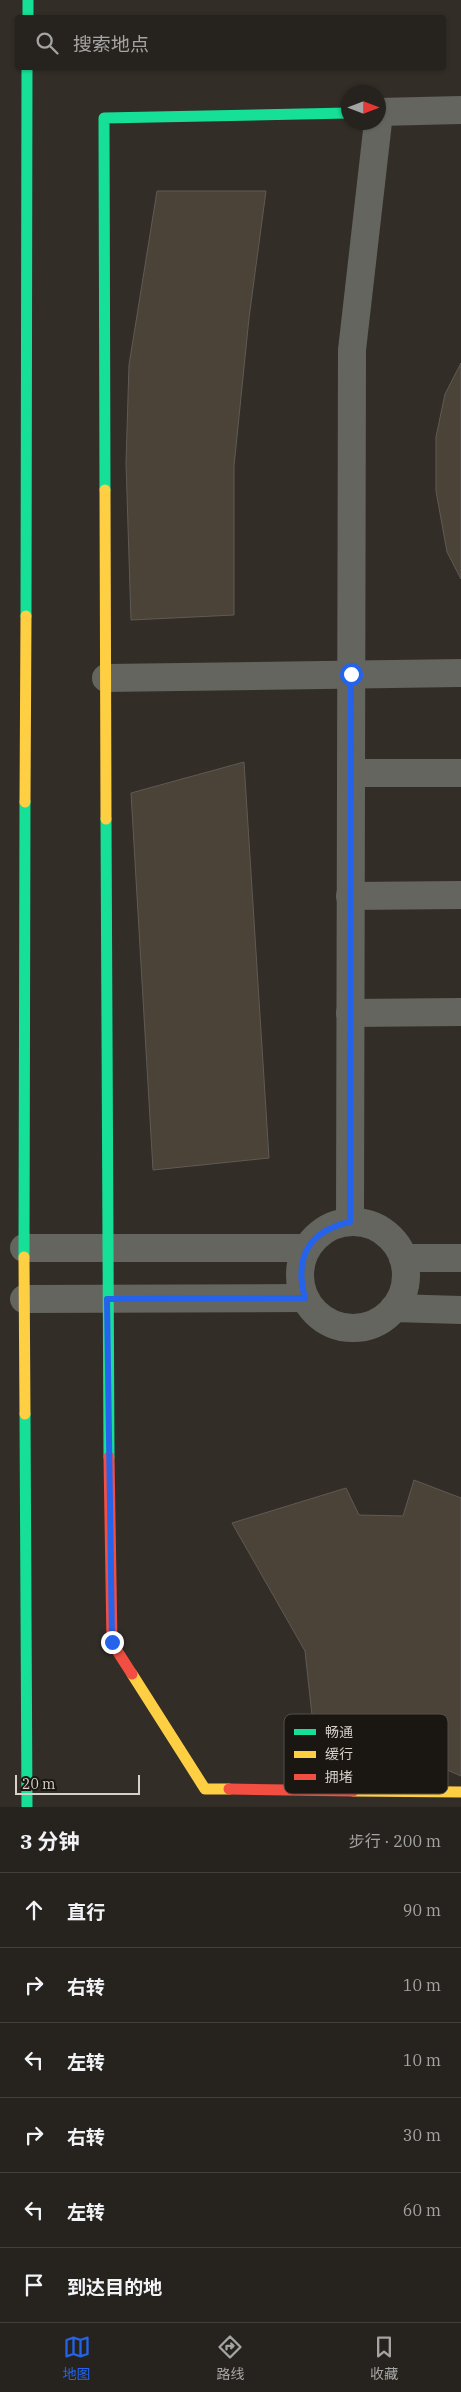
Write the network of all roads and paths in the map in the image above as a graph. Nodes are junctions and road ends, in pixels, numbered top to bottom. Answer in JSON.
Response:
{"nodes":[{"id":1,"x":28,"y":0,"type":"edge"},
{"id":2,"x":28,"y":15,"type":"edge"},
{"id":3,"x":27,"y":70,"type":"edge"},
{"id":4,"x":461,"y":110,"type":"edge"},
{"id":5,"x":341,"y":113,"type":"edge"},
{"id":6,"x":386,"y":113,"type":"edge"},
{"id":7,"x":377,"y":130,"type":"edge"},
{"id":8,"x":461,"y":672,"type":"edge"},
{"id":9,"x":351,"y":674,"type":"junction"},
{"id":10,"x":106,"y":678,"type":"junction"},
{"id":11,"x":351,"y":773,"type":"junction"},
{"id":12,"x":461,"y":773,"type":"edge"},
{"id":13,"x":461,"y":895,"type":"edge"},
{"id":14,"x":350,"y":896,"type":"junction"},
{"id":15,"x":461,"y":1012,"type":"edge"},
{"id":16,"x":350,"y":1013,"type":"junction"},
{"id":17,"x":350,"y":1222,"type":"junction"},
{"id":18,"x":24,"y":1248,"type":"junction"},
{"id":19,"x":108,"y":1248,"type":"junction"},
{"id":20,"x":307,"y":1248,"type":"junction"},
{"id":21,"x":403,"y":1258,"type":"junction"},
{"id":22,"x":461,"y":1258,"type":"edge"},
{"id":23,"x":305,"y":1298,"type":"junction"},
{"id":24,"x":24,"y":1299,"type":"junction"},
{"id":25,"x":107,"y":1299,"type":"junction"},
{"id":26,"x":394,"y":1308,"type":"junction"},
{"id":27,"x":461,"y":1310,"type":"edge"},
{"id":28,"x":284,"y":1790,"type":"edge"},
{"id":29,"x":448,"y":1792,"type":"edge"},
{"id":30,"x":461,"y":1792,"type":"edge"},
{"id":31,"x":28,"y":1807,"type":"edge"}],
"edges":[{"from":1,"to":2,"type":"street"},
{"from":3,"to":18,"type":"street"},
{"from":4,"to":6,"type":"street"},
{"from":5,"to":10,"type":"street"},
{"from":7,"to":9,"type":"street"},
{"from":8,"to":9,"type":"street"},
{"from":9,"to":10,"type":"street"},
{"from":9,"to":11,"type":"street"},
{"from":10,"to":19,"type":"street"},
{"from":11,"to":12,"type":"street"},
{"from":11,"to":14,"type":"street"},
{"from":13,"to":14,"type":"street"},
{"from":14,"to":16,"type":"street"},
{"from":15,"to":16,"type":"street"},
{"from":16,"to":17,"type":"street"},
{"from":17,"to":20,"type":"street"},
{"from":17,"to":21,"type":"street"},
{"from":18,"to":19,"type":"street"},
{"from":18,"to":24,"type":"street"},
{"from":19,"to":20,"type":"street"},
{"from":19,"to":25,"type":"street"},
{"from":20,"to":23,"type":"street"},
{"from":21,"to":22,"type":"street"},
{"from":21,"to":26,"type":"street"},
{"from":23,"to":25,"type":"street"},
{"from":23,"to":26,"type":"street"},
{"from":24,"to":25,"type":"street"},
{"from":24,"to":31,"type":"street"},
{"from":25,"to":28,"type":"street"},
{"from":26,"to":27,"type":"street"},
{"from":29,"to":30,"type":"street"}]}
